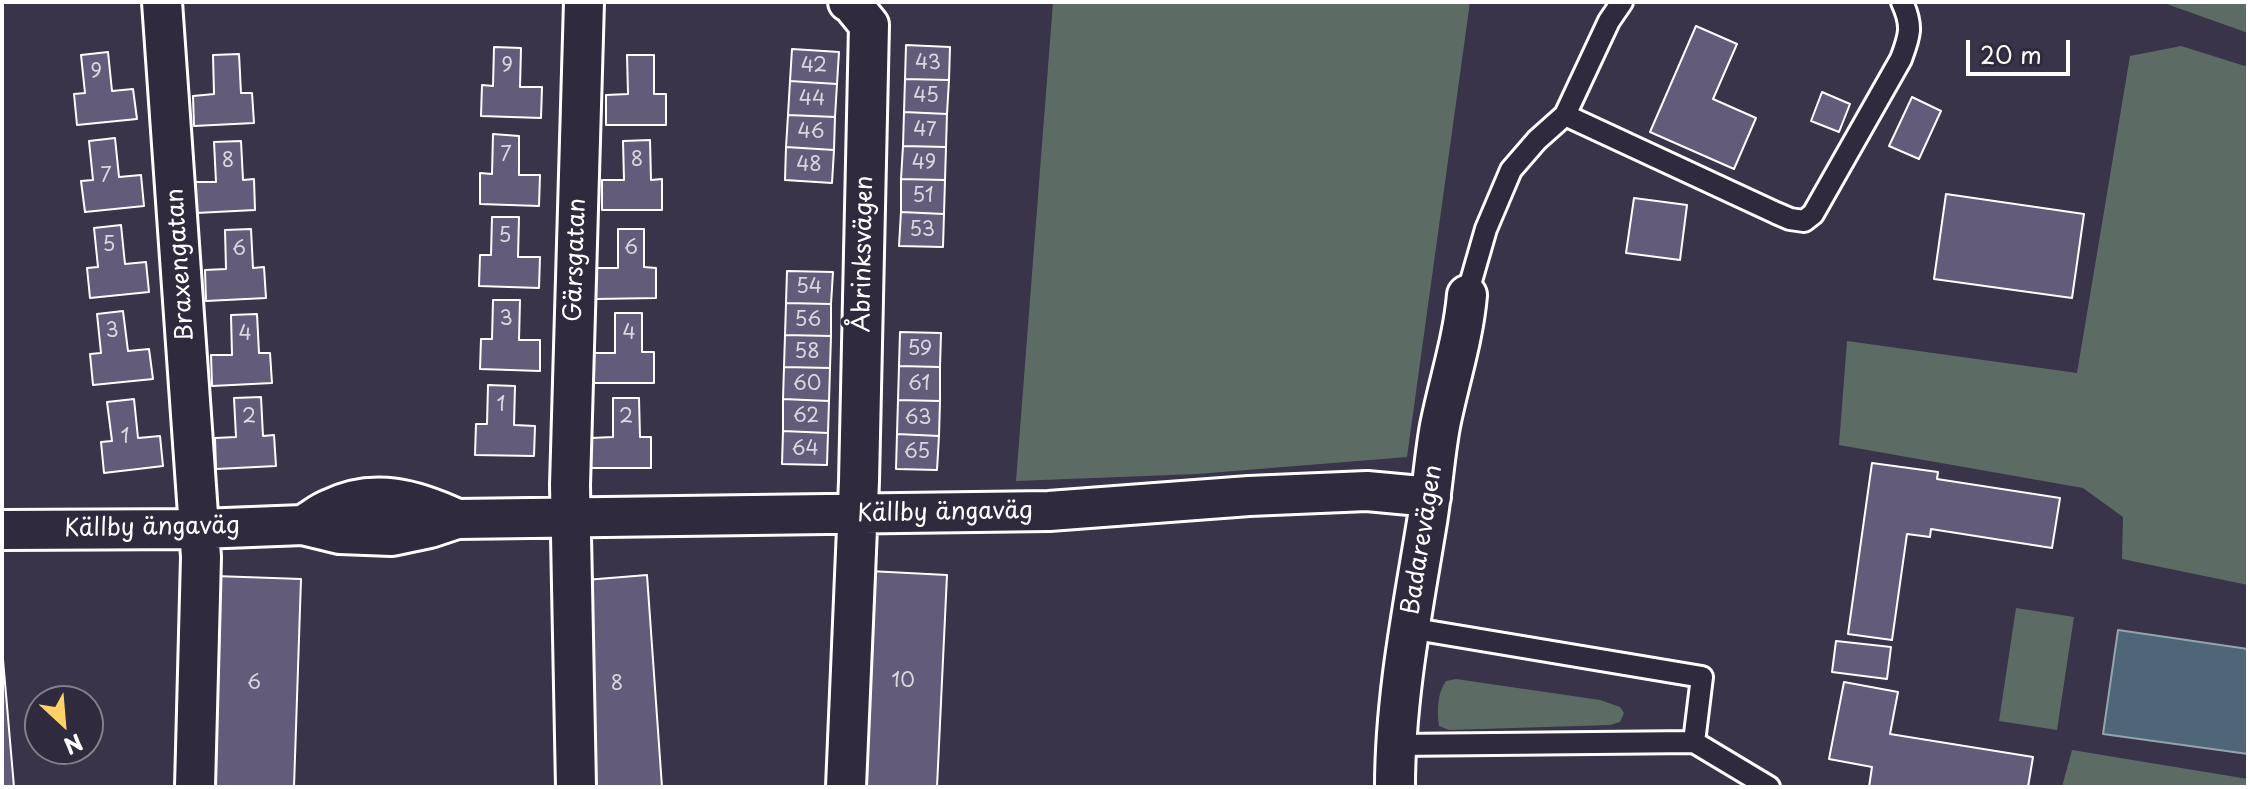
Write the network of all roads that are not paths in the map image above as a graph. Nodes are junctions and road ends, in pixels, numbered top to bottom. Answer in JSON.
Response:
{"nodes":[{"id":1,"x":162,"y":2,"type":"edge"},
{"id":2,"x":584,"y":2,"type":"edge"},
{"id":3,"x":848,"y":2,"type":"edge"},
{"id":4,"x":1622,"y":2,"type":"edge"},
{"id":5,"x":1902,"y":2,"type":"edge"},
{"id":6,"x":1565,"y":115,"type":"junction"},
{"id":7,"x":1467,"y":295,"type":"joint"},
{"id":8,"x":1431,"y":497,"type":"junction"},
{"id":9,"x":857,"y":515,"type":"junction"},
{"id":10,"x":570,"y":518,"type":"junction"},
{"id":11,"x":200,"y":529,"type":"junction"},
{"id":12,"x":2,"y":530,"type":"edge"},
{"id":13,"x":1409,"y":628,"type":"junction"},
{"id":14,"x":1694,"y":742,"type":"junction"},
{"id":15,"x":1395,"y":745,"type":"junction"},
{"id":16,"x":195,"y":787,"type":"edge"},
{"id":17,"x":576,"y":787,"type":"edge"},
{"id":18,"x":846,"y":787,"type":"edge"},
{"id":19,"x":1395,"y":787,"type":"edge"},
{"id":20,"x":1769,"y":787,"type":"edge"}],
"edges":[{"from":1,"to":11,"type":"street","name":"Braxengatan"},
{"from":2,"to":10,"type":"street","name":"Gärsgatan"},
{"from":3,"to":9,"type":"street","name":"Åbrinksvägen"},
{"from":4,"to":6,"type":"lane"},
{"from":5,"to":6,"type":"lane"},
{"from":6,"to":7,"type":"lane"},
{"from":7,"to":8,"type":"street","name":"Badarevägen"},
{"from":8,"to":9,"type":"street","name":"Källby ängaväg"},
{"from":8,"to":13,"type":"street","name":"Badarevägen"},
{"from":9,"to":10,"type":"street","name":"Källby ängaväg"},
{"from":9,"to":18,"type":"street","name":"Åbrinksvägen"},
{"from":10,"to":11,"type":"street","name":"Källby ängaväg"},
{"from":10,"to":17,"type":"street","name":"Gärsgatan"},
{"from":11,"to":12,"type":"street","name":"Källby ängaväg"},
{"from":11,"to":16,"type":"street","name":"Braxengatan"},
{"from":13,"to":14,"type":"lane"},
{"from":13,"to":15,"type":"street","name":"Badarevägen"},
{"from":14,"to":15,"type":"lane"},
{"from":14,"to":20,"type":"lane"},
{"from":15,"to":19,"type":"street","name":"Badarevägen"}]}
